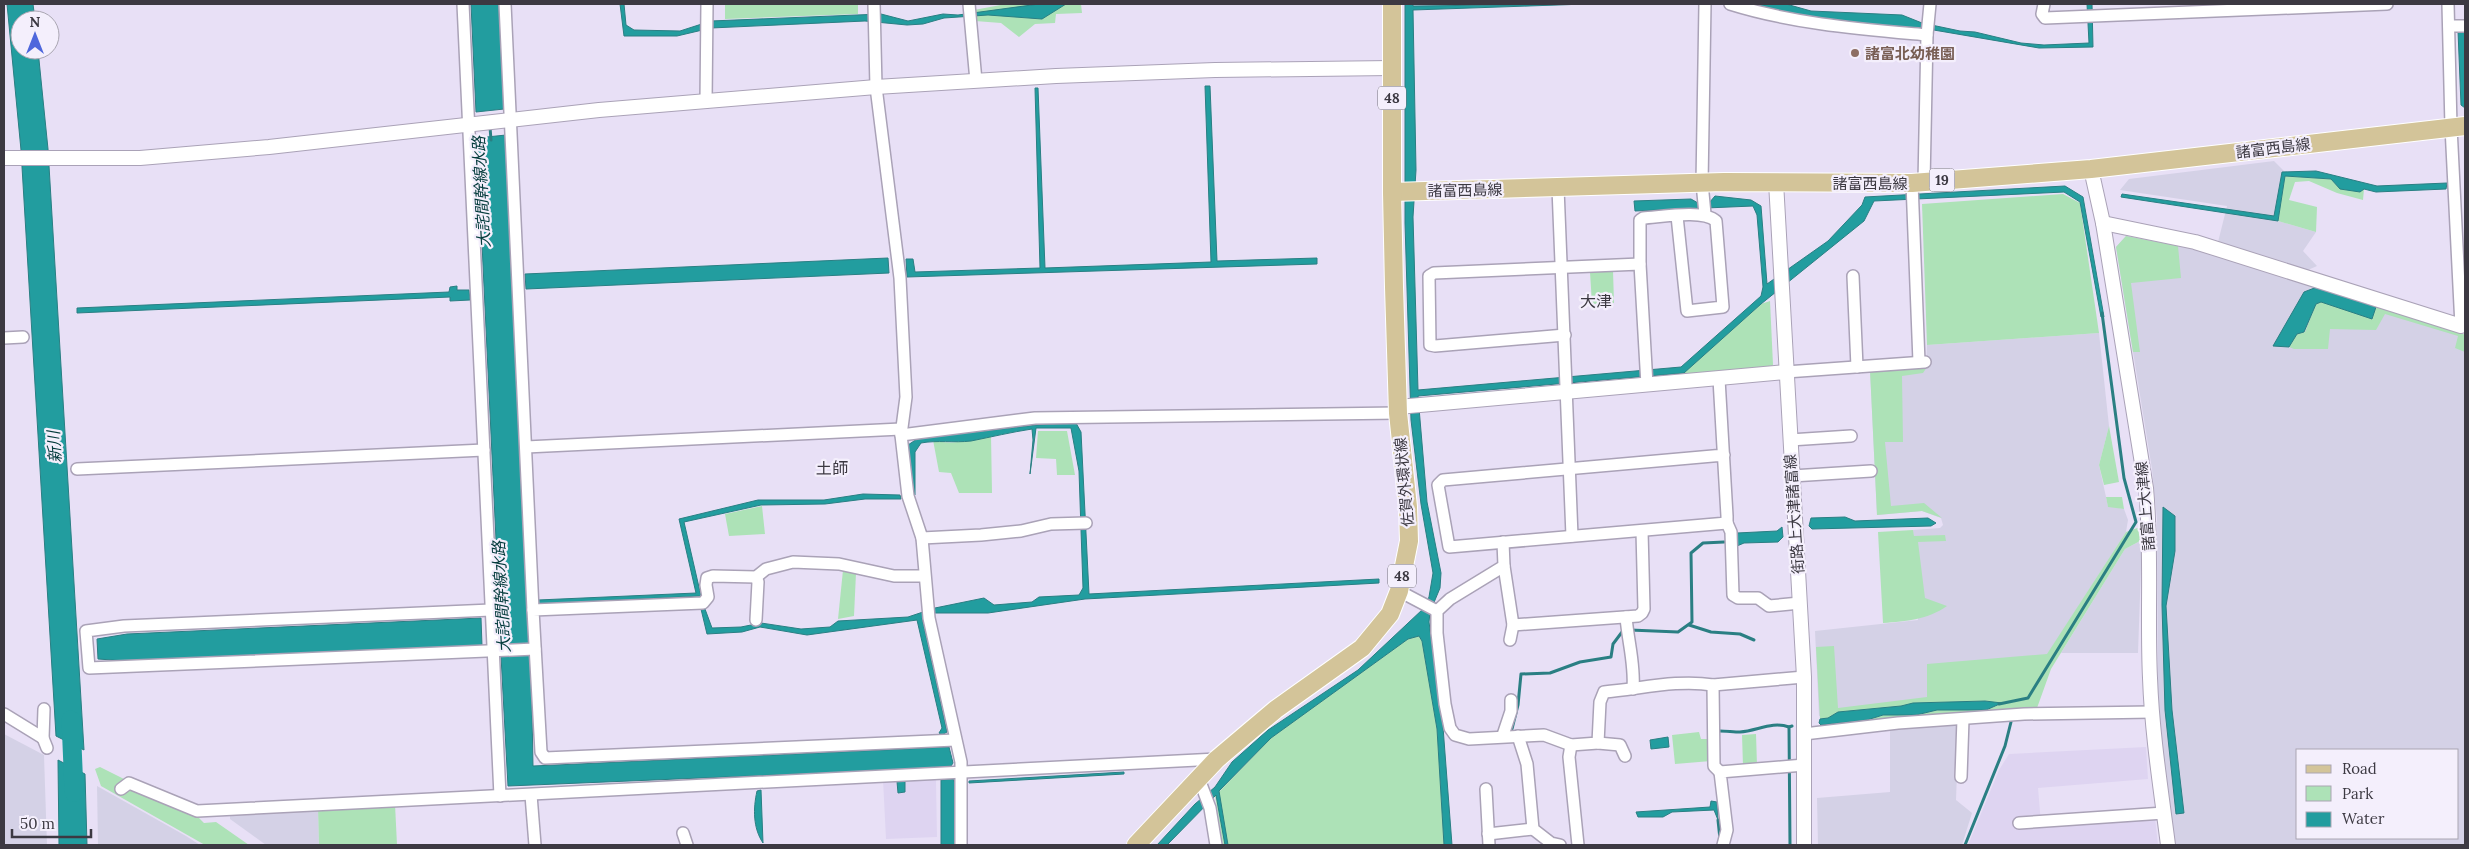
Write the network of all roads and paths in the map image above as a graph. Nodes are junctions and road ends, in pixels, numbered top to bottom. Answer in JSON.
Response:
{"nodes":[{"id":1,"x":464,"y":4,"type":"edge"},
{"id":2,"x":505,"y":4,"type":"edge"},
{"id":3,"x":707,"y":4,"type":"edge"},
{"id":4,"x":1392,"y":4,"type":"edge"},
{"id":5,"x":1705,"y":4,"type":"edge"},
{"id":6,"x":1730,"y":4,"type":"edge"},
{"id":7,"x":1930,"y":4,"type":"edge"},
{"id":8,"x":2044,"y":4,"type":"edge"},
{"id":9,"x":2387,"y":4,"type":"edge"},
{"id":10,"x":2448,"y":4,"type":"edge"},
{"id":11,"x":970,"y":12,"type":"edge"},
{"id":12,"x":874,"y":14,"type":"edge"},
{"id":13,"x":2449,"y":26,"type":"junction"},
{"id":14,"x":2465,"y":26,"type":"edge"},
{"id":15,"x":1928,"y":29,"type":"junction"},
{"id":16,"x":1392,"y":68,"type":"junction"},
{"id":17,"x":976,"y":81,"type":"junction"},
{"id":18,"x":876,"y":87,"type":"junction"},
{"id":19,"x":706,"y":102,"type":"junction"},
{"id":20,"x":497,"y":122,"type":"junction"},
{"id":21,"x":469,"y":125,"type":"junction"},
{"id":22,"x":2458,"y":126,"type":"edge"},
{"id":23,"x":7,"y":157,"type":"edge"},
{"id":24,"x":2092,"y":169,"type":"junction"},
{"id":25,"x":1776,"y":182,"type":"junction"},
{"id":26,"x":1558,"y":188,"type":"junction"},
{"id":27,"x":1916,"y":190,"type":"junction"},
{"id":28,"x":1703,"y":191,"type":"junction"},
{"id":29,"x":1404,"y":192,"type":"junction"},
{"id":30,"x":1706,"y":214,"type":"junction"},
{"id":31,"x":1677,"y":216,"type":"junction"},
{"id":32,"x":2102,"y":223,"type":"junction"},
{"id":33,"x":1640,"y":264,"type":"junction"},
{"id":34,"x":1562,"y":267,"type":"junction"},
{"id":35,"x":1853,"y":276,"type":"dead end"},
{"id":36,"x":2464,"y":327,"type":"edge"},
{"id":37,"x":1565,"y":335,"type":"junction"},
{"id":38,"x":23,"y":337,"type":"dead end"},
{"id":39,"x":4,"y":338,"type":"edge"},
{"id":40,"x":1857,"y":367,"type":"junction"},
{"id":41,"x":1786,"y":372,"type":"junction"},
{"id":42,"x":1646,"y":377,"type":"junction"},
{"id":43,"x":1719,"y":379,"type":"junction"},
{"id":44,"x":1567,"y":384,"type":"junction"},
{"id":45,"x":1401,"y":409,"type":"junction"},
{"id":46,"x":901,"y":432,"type":"junction"},
{"id":47,"x":1851,"y":436,"type":"dead end"},
{"id":48,"x":1790,"y":440,"type":"junction"},
{"id":49,"x":526,"y":447,"type":"junction"},
{"id":50,"x":484,"y":450,"type":"junction"},
{"id":51,"x":1724,"y":455,"type":"junction"},
{"id":52,"x":1570,"y":468,"type":"junction"},
{"id":53,"x":77,"y":469,"type":"dead end"},
{"id":54,"x":1872,"y":471,"type":"dead end"},
{"id":55,"x":1792,"y":476,"type":"junction"},
{"id":56,"x":1083,"y":523,"type":"dead end"},
{"id":57,"x":1727,"y":523,"type":"junction"},
{"id":58,"x":1642,"y":530,"type":"junction"},
{"id":59,"x":1572,"y":536,"type":"junction"},
{"id":60,"x":922,"y":538,"type":"junction"},
{"id":61,"x":1502,"y":542,"type":"junction"},
{"id":62,"x":1504,"y":566,"type":"junction"},
{"id":63,"x":924,"y":576,"type":"junction"},
{"id":64,"x":756,"y":577,"type":"junction"},
{"id":65,"x":1399,"y":591,"type":"junction"},
{"id":66,"x":1800,"y":603,"type":"junction"},
{"id":67,"x":491,"y":610,"type":"junction"},
{"id":68,"x":533,"y":610,"type":"junction"},
{"id":69,"x":1437,"y":610,"type":"junction"},
{"id":70,"x":1626,"y":617,"type":"junction"},
{"id":71,"x":756,"y":620,"type":"dead end"},
{"id":72,"x":1512,"y":625,"type":"junction"},
{"id":73,"x":1510,"y":640,"type":"dead end"},
{"id":74,"x":535,"y":649,"type":"junction"},
{"id":75,"x":493,"y":650,"type":"junction"},
{"id":76,"x":1804,"y":677,"type":"junction"},
{"id":77,"x":1713,"y":685,"type":"junction"},
{"id":78,"x":1633,"y":689,"type":"junction"},
{"id":79,"x":1511,"y":700,"type":"dead end"},
{"id":80,"x":44,"y":709,"type":"dead end"},
{"id":81,"x":2152,"y":712,"type":"junction"},
{"id":82,"x":4,"y":714,"type":"edge"},
{"id":83,"x":1962,"y":718,"type":"junction"},
{"id":84,"x":1804,"y":734,"type":"junction"},
{"id":85,"x":1503,"y":735,"type":"junction"},
{"id":86,"x":1518,"y":736,"type":"junction"},
{"id":87,"x":955,"y":740,"type":"junction"},
{"id":88,"x":1598,"y":743,"type":"junction"},
{"id":89,"x":1571,"y":745,"type":"junction"},
{"id":90,"x":1625,"y":756,"type":"dead end"},
{"id":91,"x":1217,"y":758,"type":"junction"},
{"id":92,"x":1794,"y":766,"type":"junction"},
{"id":93,"x":961,"y":772,"type":"junction"},
{"id":94,"x":1720,"y":772,"type":"junction"},
{"id":95,"x":1961,"y":777,"type":"dead end"},
{"id":96,"x":1202,"y":785,"type":"junction"},
{"id":97,"x":121,"y":789,"type":"dead end"},
{"id":98,"x":1486,"y":789,"type":"dead end"},
{"id":99,"x":531,"y":795,"type":"junction"},
{"id":100,"x":500,"y":796,"type":"junction"},
{"id":101,"x":2164,"y":812,"type":"junction"},
{"id":102,"x":2019,"y":823,"type":"dead end"},
{"id":103,"x":1533,"y":829,"type":"junction"},
{"id":104,"x":683,"y":833,"type":"dead end"},
{"id":105,"x":1488,"y":840,"type":"edge"},
{"id":106,"x":535,"y":845,"type":"edge"},
{"id":107,"x":687,"y":845,"type":"edge"},
{"id":108,"x":961,"y":845,"type":"edge"},
{"id":109,"x":1136,"y":845,"type":"edge"},
{"id":110,"x":1216,"y":845,"type":"edge"},
{"id":111,"x":1560,"y":845,"type":"edge"},
{"id":112,"x":1578,"y":845,"type":"edge"},
{"id":113,"x":1723,"y":845,"type":"edge"},
{"id":114,"x":1804,"y":845,"type":"edge"},
{"id":115,"x":2168,"y":845,"type":"edge"}],
"edges":[{"from":1,"to":21,"type":"street"},
{"from":2,"to":20,"type":"street"},
{"from":3,"to":19,"type":"street"},
{"from":4,"to":16,"type":"main road","name":"佐賀外環状線","number":"48"},
{"from":5,"to":28,"type":"street"},
{"from":6,"to":15,"type":"street"},
{"from":7,"to":15,"type":"street"},
{"from":8,"to":9,"type":"street"},
{"from":10,"to":13,"type":"street"},
{"from":11,"to":17,"type":"street"},
{"from":12,"to":18,"type":"street"},
{"from":13,"to":14,"type":"street"},
{"from":13,"to":22,"type":"street"},
{"from":15,"to":27,"type":"street"},
{"from":16,"to":17,"type":"street"},
{"from":16,"to":29,"type":"main road","name":"佐賀外環状線","number":"48"},
{"from":17,"to":18,"type":"street"},
{"from":18,"to":19,"type":"street"},
{"from":18,"to":46,"type":"street"},
{"from":19,"to":20,"type":"street"},
{"from":20,"to":21,"type":"street"},
{"from":20,"to":49,"type":"street"},
{"from":21,"to":23,"type":"street"},
{"from":21,"to":50,"type":"street"},
{"from":22,"to":24,"type":"main road","name":"諸富西島線","number":"19"},
{"from":22,"to":36,"type":"street"},
{"from":24,"to":27,"type":"main road","name":"諸富西島線","number":"19"},
{"from":24,"to":32,"type":"street","name":"諸富上大津線"},
{"from":25,"to":27,"type":"main road","name":"諸富西島線","number":"19"},
{"from":25,"to":28,"type":"main road","name":"諸富西島線","number":"19"},
{"from":25,"to":41,"type":"street","name":"街路上大津諸富線"},
{"from":26,"to":28,"type":"main road","name":"諸富西島線","number":"19"},
{"from":26,"to":29,"type":"main road","name":"諸富西島線","number":"19"},
{"from":26,"to":34,"type":"street"},
{"from":27,"to":40,"type":"street"},
{"from":28,"to":30,"type":"street"},
{"from":29,"to":45,"type":"main road","name":"佐賀外環状線","number":"48"},
{"from":30,"to":31,"type":"street"},
{"from":30,"to":31,"type":"street"},
{"from":31,"to":33,"type":"street"},
{"from":32,"to":36,"type":"street"},
{"from":32,"to":81,"type":"street","name":"諸富上大津線"},
{"from":33,"to":34,"type":"street"},
{"from":33,"to":42,"type":"street"},
{"from":34,"to":37,"type":"street"},
{"from":34,"to":37,"type":"street"},
{"from":35,"to":40,"type":"street"},
{"from":37,"to":44,"type":"street"},
{"from":38,"to":39,"type":"street"},
{"from":40,"to":41,"type":"street"},
{"from":41,"to":43,"type":"street"},
{"from":41,"to":48,"type":"street","name":"街路上大津諸富線"},
{"from":42,"to":43,"type":"street"},
{"from":42,"to":44,"type":"street"},
{"from":43,"to":51,"type":"street"},
{"from":44,"to":45,"type":"street"},
{"from":44,"to":52,"type":"street"},
{"from":45,"to":46,"type":"street"},
{"from":45,"to":65,"type":"main road","name":"佐賀外環状線","number":"48"},
{"from":46,"to":49,"type":"street"},
{"from":46,"to":60,"type":"street"},
{"from":47,"to":48,"type":"street"},
{"from":48,"to":55,"type":"street","name":"街路上大津諸富線"},
{"from":49,"to":68,"type":"street"},
{"from":50,"to":53,"type":"street"},
{"from":50,"to":67,"type":"street"},
{"from":51,"to":52,"type":"street"},
{"from":51,"to":57,"type":"street"},
{"from":52,"to":59,"type":"street"},
{"from":52,"to":61,"type":"street"},
{"from":54,"to":55,"type":"street"},
{"from":55,"to":66,"type":"street","name":"街路上大津諸富線"},
{"from":56,"to":60,"type":"street"},
{"from":57,"to":58,"type":"street"},
{"from":57,"to":66,"type":"street"},
{"from":58,"to":59,"type":"street"},
{"from":58,"to":70,"type":"street"},
{"from":59,"to":61,"type":"street"},
{"from":60,"to":63,"type":"street"},
{"from":61,"to":62,"type":"street"},
{"from":62,"to":69,"type":"street"},
{"from":62,"to":72,"type":"street"},
{"from":63,"to":64,"type":"street"},
{"from":63,"to":87,"type":"street"},
{"from":64,"to":68,"type":"street"},
{"from":64,"to":71,"type":"street"},
{"from":65,"to":69,"type":"street"},
{"from":65,"to":91,"type":"main road","name":"佐賀外環状線","number":"48"},
{"from":66,"to":76,"type":"street","name":"街路上大津諸富線"},
{"from":67,"to":75,"type":"street"},
{"from":67,"to":75,"type":"street"},
{"from":68,"to":74,"type":"street"},
{"from":69,"to":85,"type":"street"},
{"from":70,"to":72,"type":"street"},
{"from":70,"to":78,"type":"street"},
{"from":72,"to":73,"type":"street"},
{"from":74,"to":75,"type":"street"},
{"from":74,"to":87,"type":"street"},
{"from":75,"to":100,"type":"street"},
{"from":76,"to":77,"type":"street"},
{"from":76,"to":84,"type":"street","name":"街路上大津諸富線"},
{"from":77,"to":78,"type":"street"},
{"from":77,"to":94,"type":"street"},
{"from":78,"to":88,"type":"street"},
{"from":79,"to":85,"type":"street"},
{"from":80,"to":82,"type":"street"},
{"from":81,"to":83,"type":"street"},
{"from":81,"to":101,"type":"street","name":"諸富上大津線"},
{"from":83,"to":84,"type":"street"},
{"from":83,"to":95,"type":"street"},
{"from":84,"to":92,"type":"street","name":"街路上大津諸富線"},
{"from":85,"to":86,"type":"street"},
{"from":86,"to":89,"type":"street"},
{"from":86,"to":103,"type":"street"},
{"from":87,"to":93,"type":"street"},
{"from":88,"to":89,"type":"street"},
{"from":88,"to":90,"type":"street"},
{"from":89,"to":112,"type":"street"},
{"from":91,"to":93,"type":"street"},
{"from":91,"to":96,"type":"main road","name":"佐賀外環状線","number":"48"},
{"from":92,"to":94,"type":"street"},
{"from":92,"to":114,"type":"street","name":"街路上大津諸富線"},
{"from":93,"to":99,"type":"street"},
{"from":93,"to":108,"type":"street"},
{"from":94,"to":113,"type":"street"},
{"from":96,"to":109,"type":"main road","name":"佐賀外環状線","number":"48"},
{"from":96,"to":110,"type":"street"},
{"from":97,"to":100,"type":"street"},
{"from":98,"to":105,"type":"street"},
{"from":99,"to":100,"type":"street"},
{"from":99,"to":106,"type":"street"},
{"from":101,"to":102,"type":"street"},
{"from":101,"to":115,"type":"street","name":"諸富上大津線"},
{"from":103,"to":105,"type":"street"},
{"from":103,"to":111,"type":"street"},
{"from":104,"to":107,"type":"street"}]}
